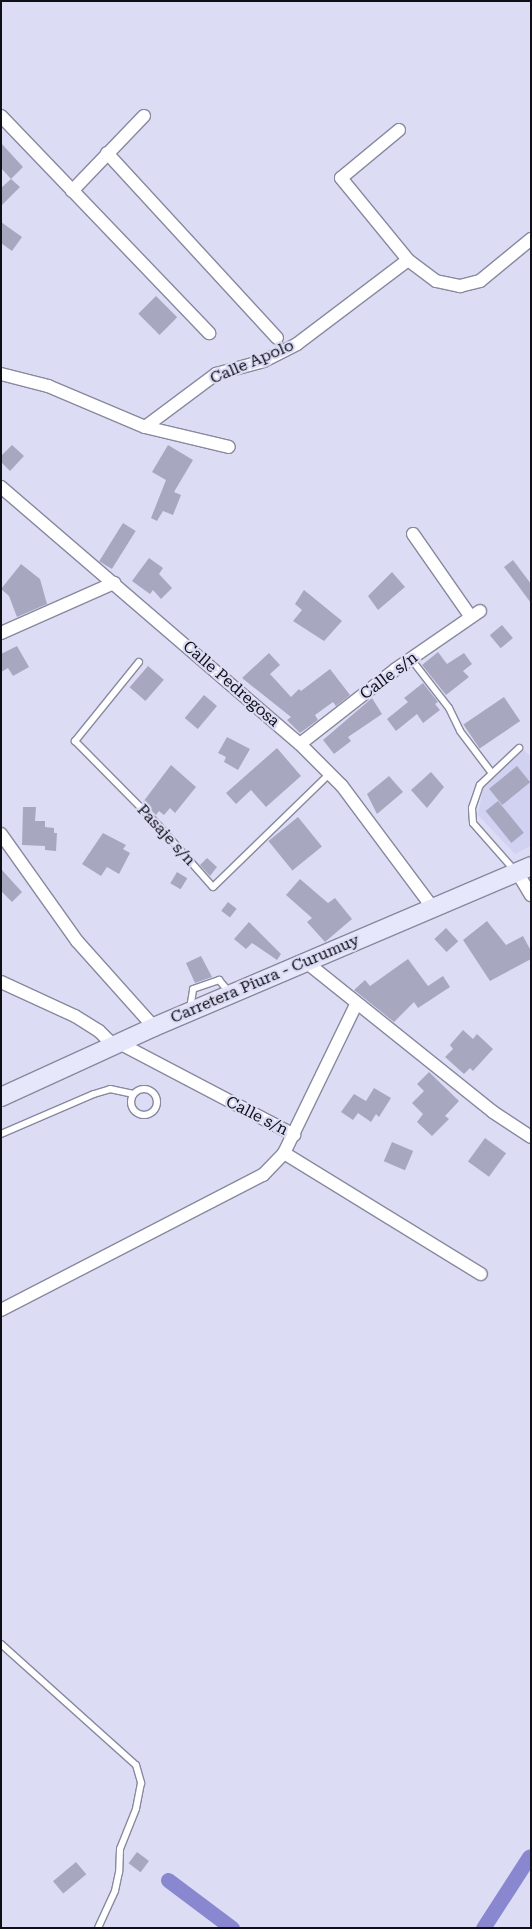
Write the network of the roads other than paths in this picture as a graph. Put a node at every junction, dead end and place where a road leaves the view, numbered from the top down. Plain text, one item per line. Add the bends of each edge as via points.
1 (1, 116) edge
2 (144, 116) dead end
3 (398, 130) dead end
4 (107, 153) junction
5 (72, 191) junction
6 (531, 239) edge
7 (408, 260) junction
8 (209, 333) dead end
9 (277, 338) dead end
10 (1, 374) edge
11 (144, 428) junction
12 (230, 447) dead end
13 (1, 487) edge
14 (413, 534) dead end
15 (114, 583) junction
16 (1, 633) edge
17 (411, 659) junction
18 (139, 662) dead end
19 (300, 744) junction
20 (518, 748) dead end
21 (491, 772) junction
22 (329, 774) junction
23 (1, 834) edge
24 (524, 869) edge
25 (531, 894) edge
26 (433, 908) junction
27 (306, 962) junction
28 (1, 982) edge
29 (356, 1004) junction
30 (154, 1027) junction
31 (116, 1044) junction
32 (133, 1094) junction
33 (1, 1096) edge
34 (1, 1134) edge
35 (294, 1135) junction
36 (531, 1137) edge
37 (284, 1154) junction
38 (481, 1274) dead end
39 (1, 1310) edge
40 (1, 1644) edge
41 (98, 1928) edge

1 - 5 street
2 - 4 street
3 - 7 street via 341,178
4 - 5 street
4 - 9 street
5 - 8 street
6 - 7 street via 480,281 460,286 436,281
7 - 11 street, Calle Apolo via 297,344 264,361 216,374
10 - 11 street via 48,386
11 - 12 street
13 - 15 street, Calle Pedregosa
14 - 17 street, Calle s/n via 476,614
15 - 16 street
15 - 19 street, Calle Pedregosa
17 - 19 street, Calle s/n
17 - 21 lane via 449,708 460,731
18 - 22 lane, Pasaje s/n via 74,742 159,826 213,887
19 - 22 street, Calle Pedregosa
20 - 21 lane
21 - 24 lane via 480,785 472,808 473,823
22 - 26 street, Calle Pedregosa
23 - 30 street via 77,941
24 - 25 street
24 - 26 main road, Carretera Piura - Curumuy
26 - 27 main road, Carretera Piura - Curumuy
27 - 29 street
27 - 30 main road, Carretera Piura - Curumuy
28 - 31 street, Calle s/n via 75,1016
29 - 35 street, Calle s/n
29 - 36 street via 434,1062 493,1112
30 - 31 main road, Carretera Piura - Curumuy
31 - 33 main road, Carretera Piura - Curumuy
31 - 35 street, Calle s/n
32 - 32 lane via 131,1107 136,1113 148,1115 156,1109 157,1100 153,1092 144,1088
32 - 34 lane via 110,1090 94,1094
35 - 37 street
37 - 38 street
37 - 39 street via 262,1175
40 - 41 lane via 136,1765 141,1783 136,1809 120,1849 115,1891

